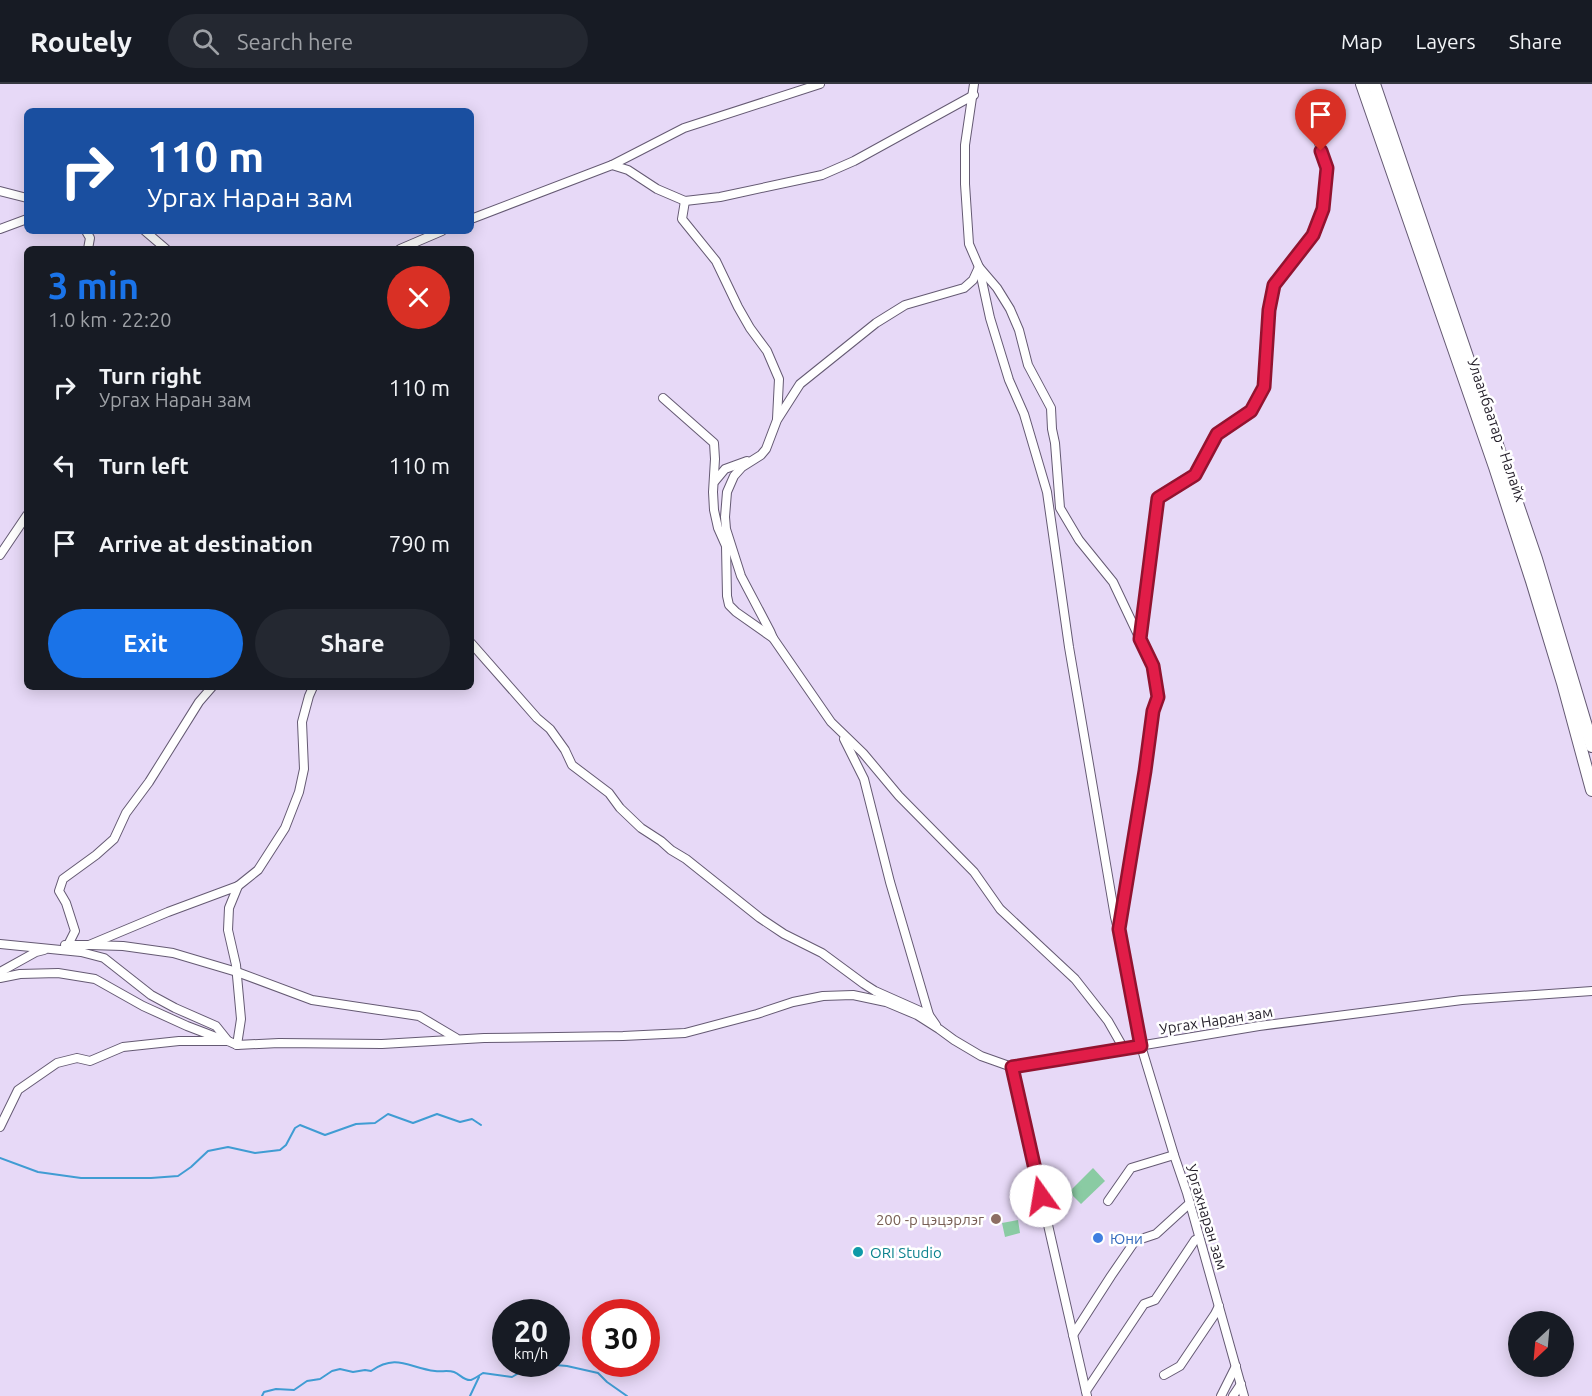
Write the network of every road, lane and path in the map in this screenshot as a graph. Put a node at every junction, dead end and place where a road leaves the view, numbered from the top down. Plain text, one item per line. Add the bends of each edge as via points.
1 (820, 84) edge
2 (974, 84) edge
3 (1362, 84) edge
4 (1374, 84) edge
5 (1318, 94) dead end
6 (974, 95) junction
7 (612, 165) junction
8 (0, 191) edge
9 (24, 197) edge
10 (685, 201) junction
11 (474, 218) edge
12 (24, 220) edge
13 (0, 229) edge
14 (149, 234) edge
15 (435, 234) edge
16 (163, 246) edge
17 (407, 246) edge
18 (979, 267) junction
19 (663, 398) dead end
20 (777, 420) junction
21 (752, 460) junction
22 (714, 483) junction
23 (24, 519) edge
24 (726, 530) junction
25 (0, 555) edge
26 (773, 638) junction
27 (1140, 639) junction
28 (474, 647) edge
29 (209, 690) edge
30 (312, 690) edge
31 (840, 733) junction
32 (1592, 746) edge
33 (1592, 790) edge
34 (238, 886) junction
35 (1119, 929) junction
36 (0, 944) edge
37 (68, 945) junction
38 (89, 945) junction
39 (47, 949) junction
40 (0, 972) edge
41 (237, 972) junction
42 (0, 978) edge
43 (1592, 991) edge
44 (929, 1016) junction
45 (939, 1029) junction
46 (457, 1039) junction
47 (228, 1041) junction
48 (237, 1045) junction
49 (1141, 1046) junction
50 (1124, 1049) junction
51 (1012, 1067) junction
52 (0, 1128) edge
53 (1174, 1155) junction
54 (1108, 1201) dead end
55 (1190, 1203) junction
56 (1199, 1238) junction
57 (1219, 1306) junction
58 (1073, 1335) junction
59 (1236, 1366) junction
60 (1164, 1375) dead end
61 (1241, 1384) junction
62 (1087, 1394) edge
63 (1221, 1396) edge
64 (1233, 1396) edge
65 (1244, 1396) edge

1 - 7 street via 684,128
2 - 6 street
3 - 33 highway, Улаанбаатар - Налайх via 1495,467 1563,683
4 - 32 highway, Улаанбаатар - Налайх via 1536,559
5 - 27 street via 1308,115 1327,168 1323,209 1313,235 1274,285 1264,387 1251,411 1217,434 1195,475 1158,498
6 - 10 street via 822,175
6 - 18 street via 965,145 965,184 969,244
7 - 10 street
7 - 11 street
8 - 9 street
10 - 20 street via 682,219 716,261 779,379
12 - 13 street
14 - 16 street
15 - 17 street
18 - 20 street via 964,288 905,305 876,322 800,384
18 - 27 street via 1010,309 1028,365 1052,408 1060,508 1079,540 1113,582
18 - 35 street, Ургахнаран зам via 993,328 1047,492 1071,659
19 - 22 street via 714,443
20 - 21 street via 766,448
21 - 22 street via 724,469
21 - 24 street via 728,486
22 - 24 street
22 - 26 street via 714,510 726,546 729,605
23 - 25 street
24 - 26 street via 741,576
26 - 31 street
27 - 35 street via 1153,666 1158,697
28 - 44 street via 550,729 572,765 609,794 640,828 784,934 822,953 875,991
29 - 37 street via 126,813 114,838 63,879 59,891 75,931
30 - 34 street via 302,722 304,769 299,792 285,828 264,861
31 - 44 street via 864,779
31 - 50 street via 974,872 1000,909 1075,979
34 - 38 street
34 - 41 street via 228,919
35 - 49 street, Ургахнаран зам
36 - 39 street
37 - 38 street
37 - 39 street
38 - 41 street via 173,953
39 - 40 street
39 - 47 street via 104,958 151,995 216,1026
41 - 46 street via 312,1000 419,1016
41 - 48 street via 241,1019
42 - 47 street via 58,973 95,979 143,1006
43 - 49 street, Ургах Наран зам via 1462,1000 1259,1026
44 - 45 street
45 - 46 street via 886,1002 853,995 793,1002 685,1033
45 - 51 street via 981,1056
46 - 48 street
47 - 48 street
47 - 52 street via 123,1047 90,1061 77,1058 57,1063 18,1090
49 - 50 street, Ургах Наран зам
49 - 53 street, Ургахнаран зам
50 - 51 street, Ургах Наран зам
51 - 58 street
53 - 54 street via 1131,1168
53 - 55 street, Ургахнаран зам
55 - 56 street, Ургахнаран зам
55 - 58 street via 1156,1234 1135,1241
56 - 57 street, Ургахнаран зам
56 - 62 street via 1155,1300 1144,1304
57 - 59 street, Ургахнаран зам
57 - 60 street via 1180,1366
58 - 62 street
59 - 61 street, Ургахнаран зам
59 - 63 street
61 - 64 street
61 - 65 street, Ургахнаран зам

